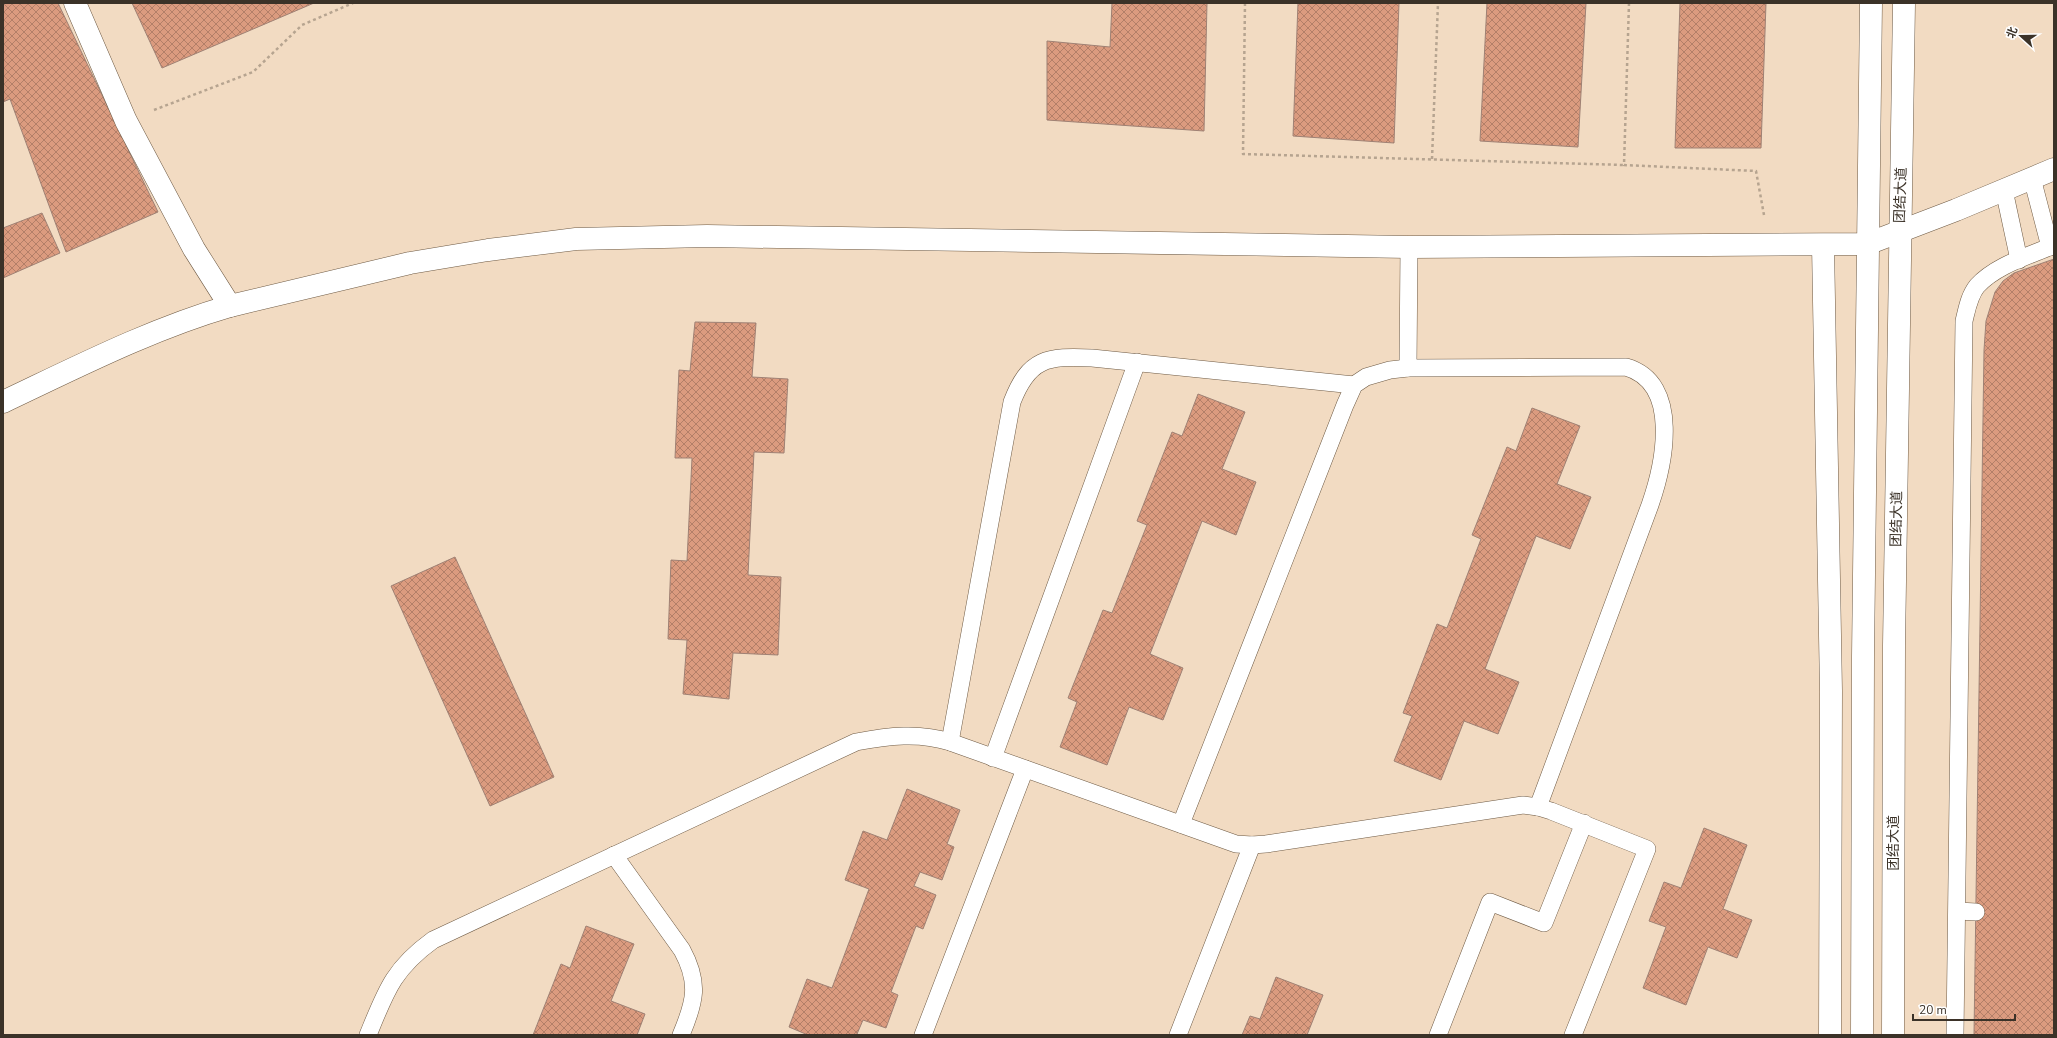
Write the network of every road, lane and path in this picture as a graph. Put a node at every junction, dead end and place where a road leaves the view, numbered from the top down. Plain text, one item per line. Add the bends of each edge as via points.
1 (75, 3) edge
2 (352, 3) edge
3 (1245, 3) edge
4 (1438, 3) edge
5 (1629, 3) edge
6 (1870, 3) edge
7 (1904, 3) edge
8 (126, 121) junction
9 (1432, 159) junction
10 (1624, 165) junction
11 (2054, 169) edge
12 (2032, 178) junction
13 (2004, 190) junction
14 (1899, 232) junction
15 (1867, 244) junction
16 (1767, 245) junction
17 (1823, 245) junction
18 (2052, 246) edge
19 (1409, 247) junction
20 (2019, 260) junction
21 (230, 306) junction
22 (1137, 362) junction
23 (1408, 368) junction
24 (1354, 385) junction
25 (3, 402) edge
26 (950, 742) junction
27 (993, 758) junction
28 (1025, 769) junction
29 (1538, 807) junction
30 (1584, 823) junction
31 (1181, 824) junction
32 (1252, 845) junction
33 (614, 855) junction
34 (1958, 911) junction
35 (1976, 912) dead end
36 (368, 1035) edge
37 (681, 1035) edge
38 (923, 1035) edge
39 (1178, 1035) edge
40 (1438, 1035) edge
41 (1573, 1035) edge
42 (1830, 1035) edge
43 (1862, 1035) edge
44 (1892, 1035) edge
45 (1955, 1035) edge

1 - 8 street
2 - 8 path via 302,25 254,72
3 - 9 path via 1243,154
4 - 9 path
5 - 10 path
6 - 15 street
7 - 14 street, 团结大道
8 - 21 street via 194,249
9 - 10 path
10 - 16 path via 1756,171
11 - 12 street
12 - 13 street
12 - 18 lane
13 - 14 street
13 - 20 lane
14 - 15 street
14 - 44 street, 团结大道
15 - 17 street
15 - 43 street
16 - 17 street
16 - 19 street
17 - 42 street via 1831,691
18 - 20 lane
19 - 21 street via 707,236 576,239 410,263
19 - 23 lane
20 - 34 lane via 1993,272 1977,286 1970,299 1964,321
21 - 25 street via 152,334
22 - 24 lane
22 - 26 lane via 1067,357 1035,365 1019,384 1012,402
22 - 27 lane
23 - 24 lane via 1377,372
23 - 29 lane via 1626,367 1638,370 1646,377 1660,403 1664,450 1658,480
24 - 31 lane
26 - 27 lane
26 - 33 lane via 912,735 856,742
27 - 28 lane
28 - 31 lane
28 - 38 lane
29 - 30 lane
29 - 32 lane via 1523,805
30 - 40 lane via 1544,923 1490,902
30 - 41 lane via 1647,849
31 - 32 lane via 1236,844
32 - 39 lane
33 - 36 lane via 432,940 413,954 398,972 386,990
33 - 37 lane via 691,966 695,984 693,1001
34 - 35 lane
34 - 45 lane

